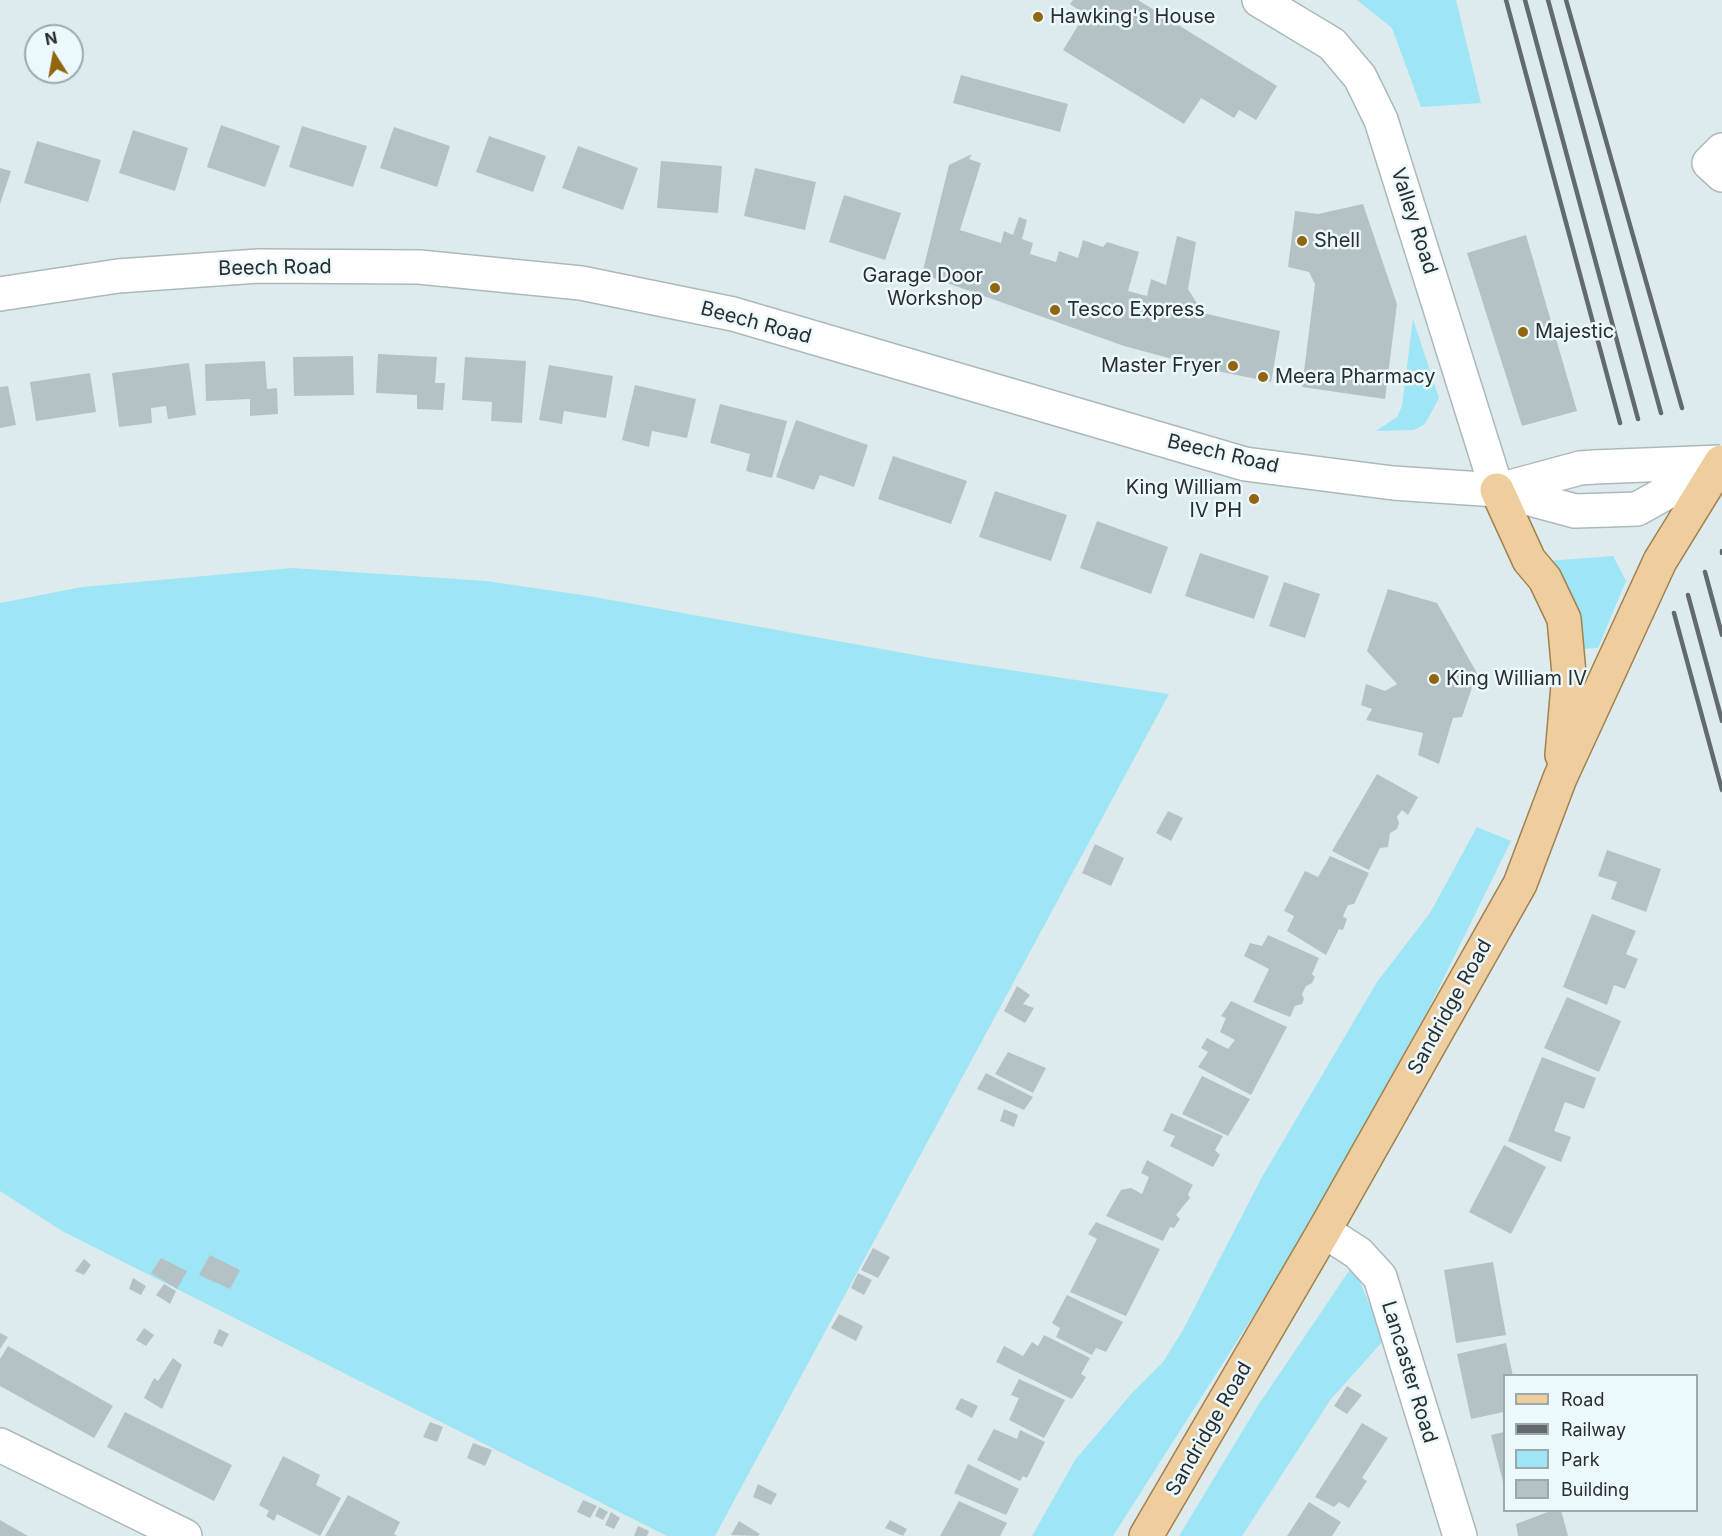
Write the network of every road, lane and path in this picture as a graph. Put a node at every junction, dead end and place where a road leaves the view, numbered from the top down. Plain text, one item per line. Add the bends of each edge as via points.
1 (1259, 0) edge
2 (1722, 150) edge
3 (1722, 175) edge
4 (0, 294) edge
5 (1722, 461) edge
6 (1497, 490) junction
7 (1560, 778) junction
8 (1324, 1231) junction
9 (0, 1445) edge
10 (185, 1536) edge
11 (1146, 1536) edge
12 (1460, 1536) edge

1 - 6 street, Valley Road via 1332,44 1360,77 1377,112
2 - 3 street via 1709,163
4 - 6 street, Beech Road via 118,276 258,266 419,267 581,283 733,314 1245,464 1393,483
5 - 6 street, Beech Road, bridge via 1580,468
5 - 6 street, Beech Road, bridge via 1637,509 1575,511
5 - 7 main road, Sandridge Road, bridge via 1660,561
6 - 7 main road via 1529,560 1545,579 1564,619 1569,674
7 - 8 main road, Sandridge Road via 1520,884
8 - 11 main road, Sandridge Road
8 - 12 street, Lancaster Road via 1358,1253 1380,1277
9 - 10 street

